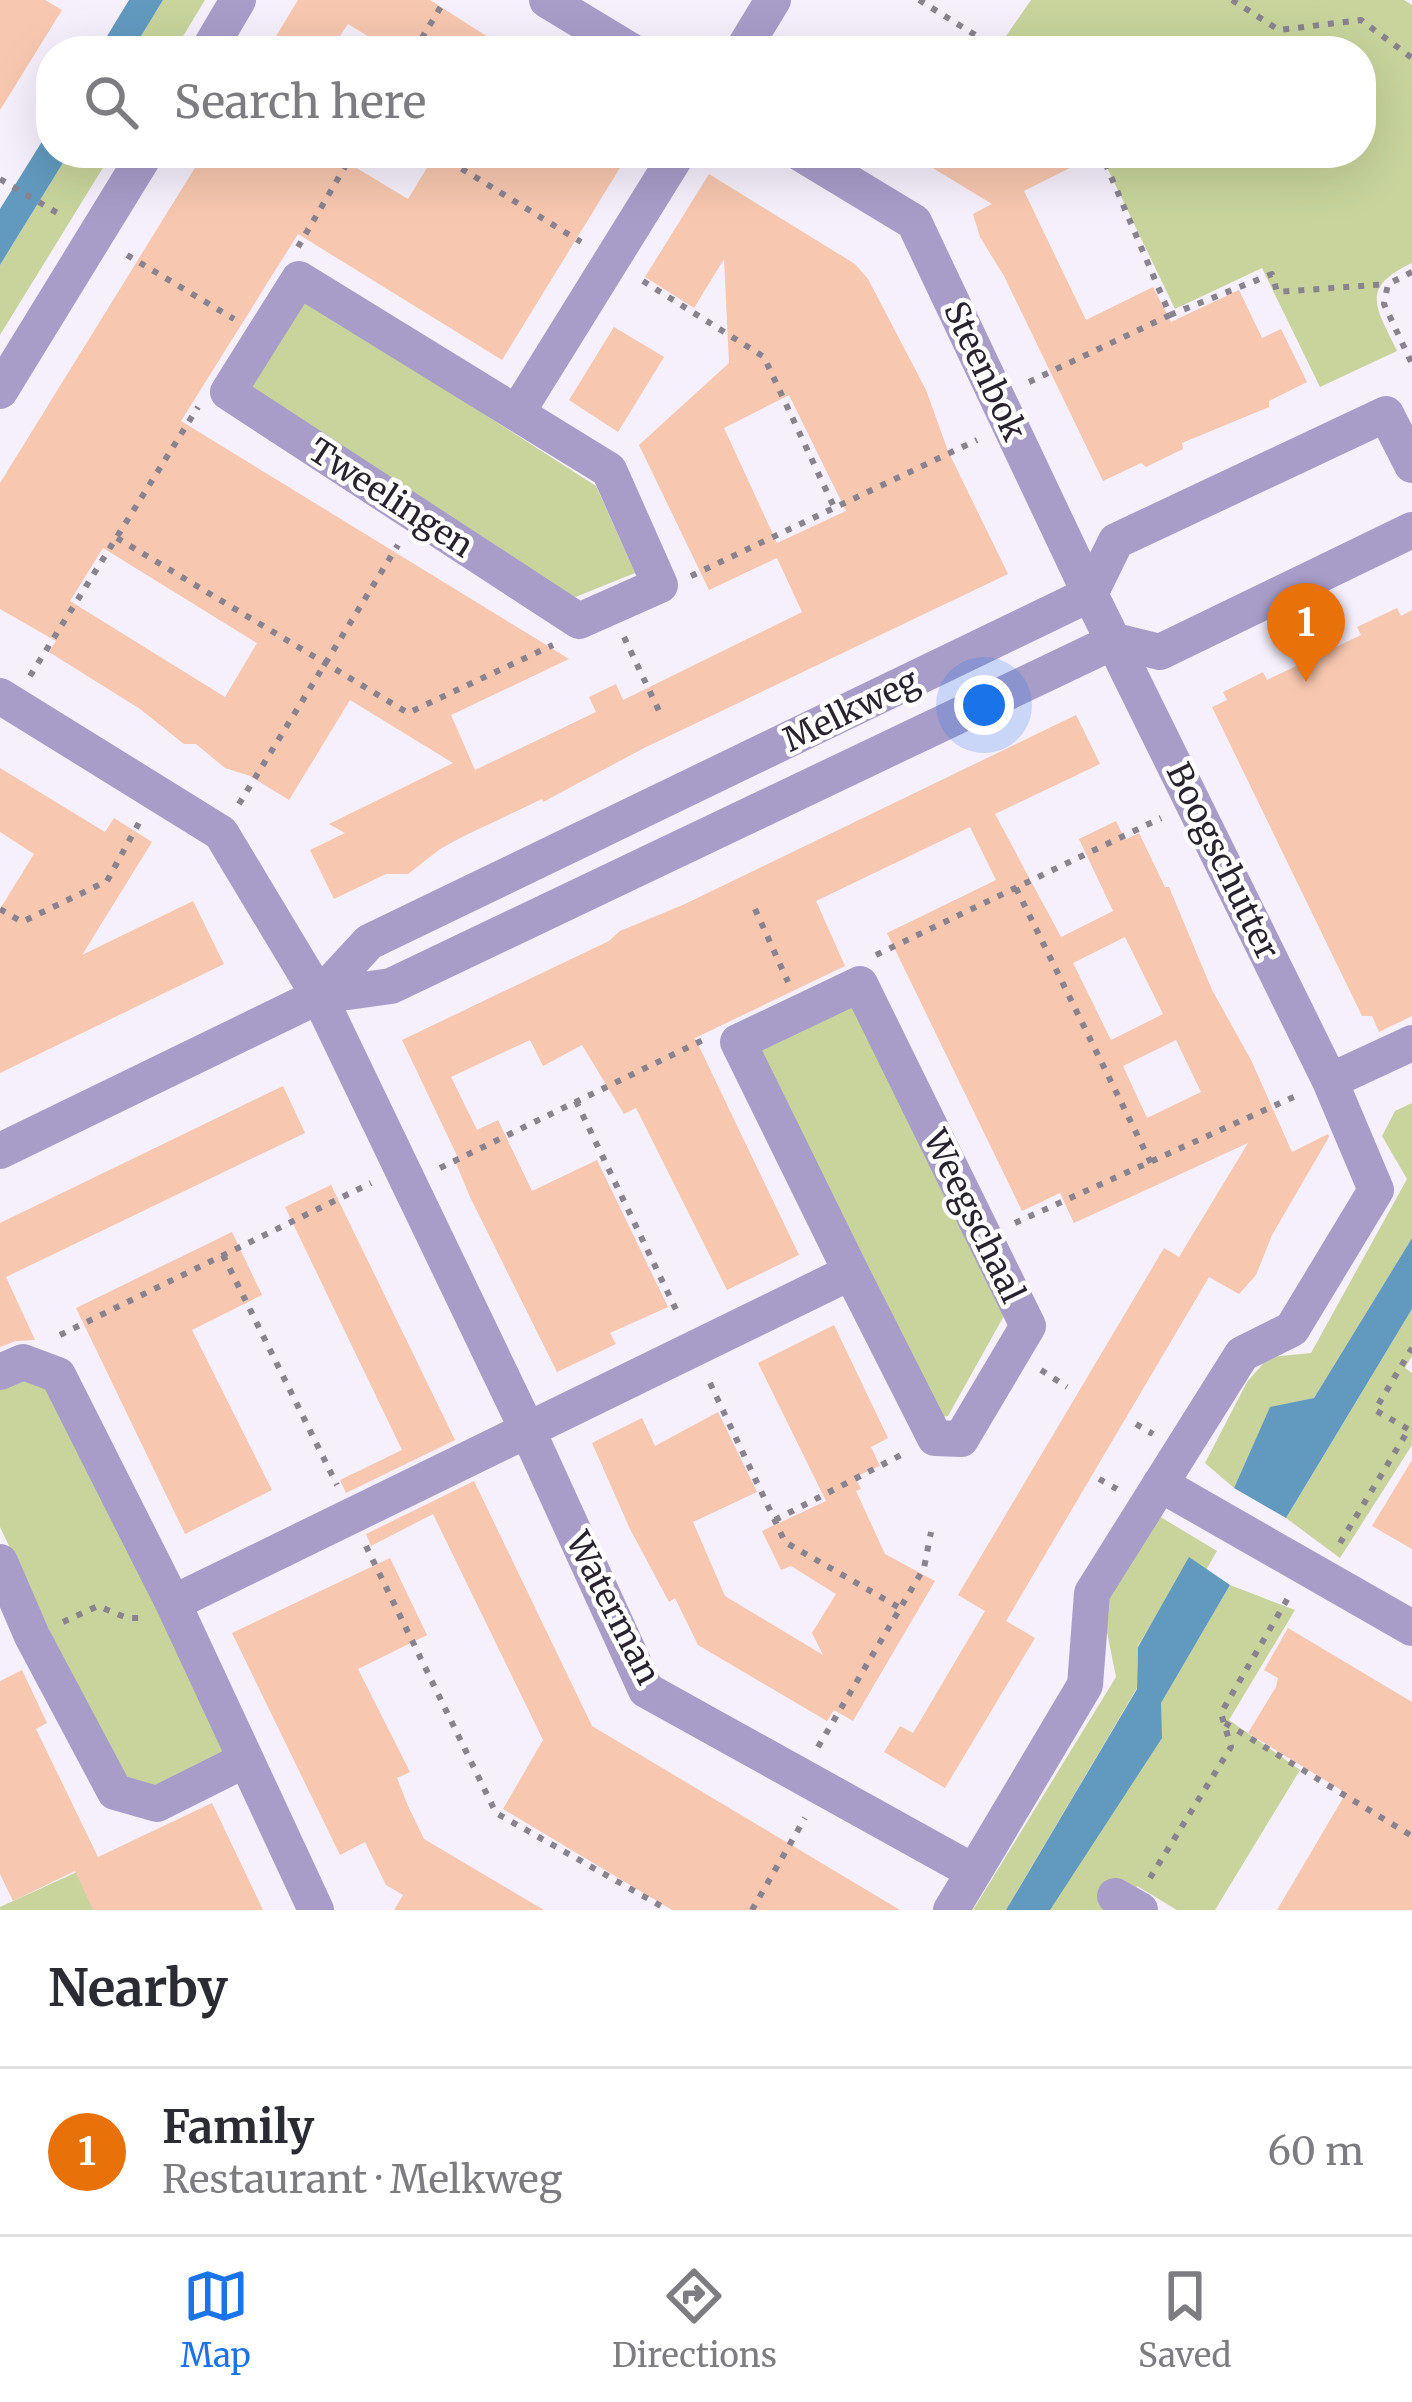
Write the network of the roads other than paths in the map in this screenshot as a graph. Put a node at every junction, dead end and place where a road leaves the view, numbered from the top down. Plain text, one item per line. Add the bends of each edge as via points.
1 (238, 0) edge
2 (547, 0) edge
3 (773, 0) edge
4 (217, 36) edge
5 (606, 36) edge
6 (751, 36) edge
7 (137, 168) edge
8 (668, 168) edge
9 (825, 168) edge
10 (0, 391) edge
11 (518, 411) junction
12 (1412, 465) edge
13 (1412, 530) edge
14 (1090, 594) junction
15 (1115, 641) junction
16 (6, 700) edge
17 (319, 996) junction
18 (1412, 1042) edge
19 (1330, 1081) junction
20 (0, 1151) edge
21 (851, 1272) junction
22 (0, 1372) edge
23 (527, 1429) junction
24 (1160, 1484) junction
25 (0, 1562) edge
26 (173, 1603) junction
27 (1412, 1628) edge
28 (245, 1760) junction
29 (974, 1872) junction
30 (316, 1910) edge
31 (951, 1910) edge

1 - 4 street
2 - 5 street
3 - 6 street
7 - 10 street
8 - 11 street
9 - 14 street, Steenbok via 914,222
11 - 11 street, Tweelingen via 299,279 228,392 417,515 594,614 661,585 609,470
12 - 14 street via 1386,414 1116,541
13 - 15 street via 1160,652
14 - 15 street, Steenbok
14 - 17 street, Melkweg via 370,942
15 - 17 street, Melkweg via 392,986
15 - 19 street, Boogschutter
16 - 17 street, Waterman via 221,833
17 - 20 street, Melkweg
17 - 23 street, Waterman
18 - 19 street
19 - 24 street, Boogschutter via 1376,1190 1292,1329 1242,1354
21 - 21 street, Weegschaal via 738,1042 860,984 1028,1326 961,1439 934,1438
21 - 23 street
22 - 26 street via 23,1362 58,1375
23 - 26 street
23 - 29 street, Waterman via 646,1690
24 - 27 street
24 - 29 street via 1092,1593 1085,1685
25 - 28 street via 115,1792 157,1804
26 - 28 street
28 - 30 street
29 - 31 street

